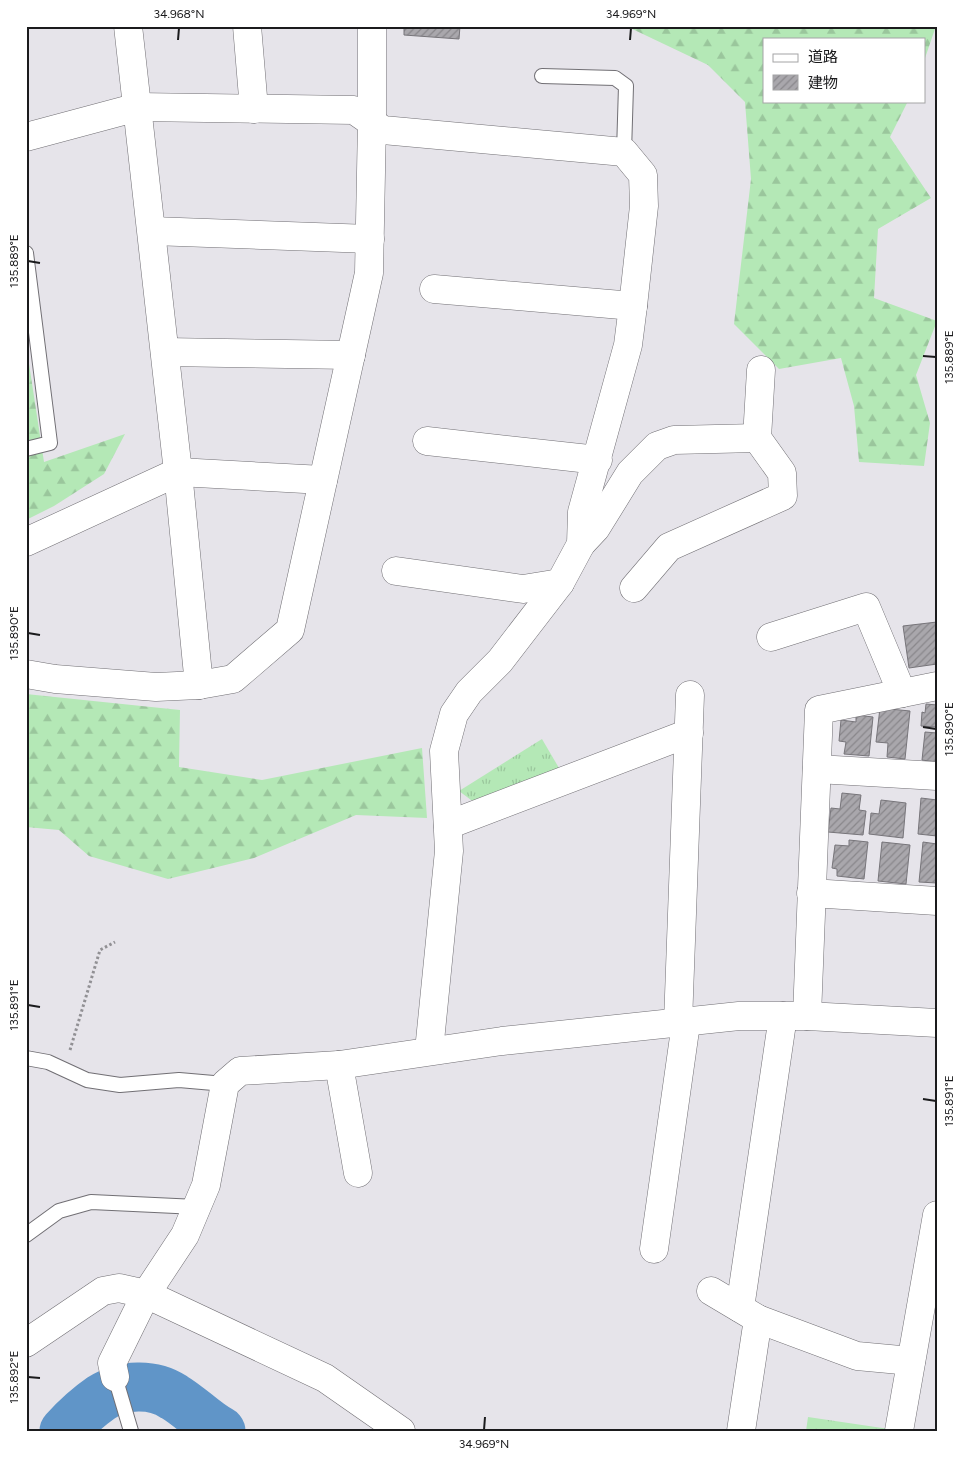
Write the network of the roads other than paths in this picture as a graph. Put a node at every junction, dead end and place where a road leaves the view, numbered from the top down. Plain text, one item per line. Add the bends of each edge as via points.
1 (128, 26) edge
2 (247, 26) edge
3 (372, 26) edge
4 (542, 76) dead end
5 (138, 107) junction
6 (254, 109) junction
7 (372, 122) junction
8 (26, 137) edge
9 (624, 152) junction
10 (152, 231) junction
11 (370, 239) junction
12 (26, 253) edge
13 (434, 289) dead end
14 (633, 306) junction
15 (165, 352) junction
16 (352, 355) junction
17 (762, 370) dead end
18 (757, 438) junction
19 (427, 441) dead end
20 (26, 449) edge
21 (598, 460) junction
22 (178, 472) junction
23 (322, 480) junction
24 (26, 542) edge
25 (580, 544) junction
26 (396, 571) dead end
27 (560, 583) junction
28 (634, 588) dead end
29 (771, 638) dead end
30 (26, 674) edge
31 (199, 685) junction
32 (937, 686) edge
33 (902, 692) junction
34 (690, 695) dead end
35 (688, 733) junction
36 (817, 769) junction
37 (937, 776) edge
38 (448, 825) junction
39 (811, 894) junction
40 (937, 901) edge
41 (795, 1016) junction
42 (682, 1023) junction
43 (937, 1023) edge
44 (429, 1052) junction
45 (26, 1058) edge
46 (339, 1066) junction
47 (225, 1084) junction
48 (358, 1173) dead end
49 (197, 1207) junction
50 (937, 1215) edge
51 (26, 1235) edge
52 (654, 1249) dead end
53 (711, 1291) dead end
54 (146, 1294) junction
55 (749, 1314) junction
56 (26, 1344) edge
57 (911, 1361) junction
58 (118, 1388) joint
59 (130, 1431) edge
60 (401, 1431) edge
61 (741, 1431) edge
62 (899, 1431) edge

1 - 5 street
2 - 6 street
3 - 7 street
4 - 9 lane via 616,78 626,86
5 - 6 street
5 - 8 street
5 - 10 street
6 - 7 street via 354,110
7 - 9 street via 383,130
7 - 11 street
9 - 14 street via 643,175 644,206
10 - 11 street
10 - 15 street
11 - 16 street via 369,273
12 - 20 lane via 50,443
13 - 14 street
14 - 21 street via 628,344
15 - 16 street
15 - 22 street
16 - 23 street
17 - 18 street
18 - 25 street via 674,440 657,446 630,473 596,528
18 - 28 street via 782,473 783,496 669,547
19 - 21 street
21 - 25 street via 582,512
22 - 23 street
22 - 24 street
22 - 31 street
23 - 31 street via 290,630 233,680
25 - 27 street
26 - 27 street via 523,589
27 - 38 street via 454,714 444,751
29 - 33 street via 866,607
30 - 31 street via 156,687
32 - 33 street
33 - 36 street via 819,710
34 - 35 street
35 - 38 street
35 - 42 street
36 - 37 street
36 - 39 street
38 - 44 street via 449,851
39 - 40 street
39 - 41 street
41 - 42 street via 739,1016
41 - 43 street
41 - 55 street
42 - 44 street via 502,1041
42 - 52 street
44 - 46 street
45 - 47 lane via 48,1062 87,1080 120,1085 179,1080
46 - 47 street via 240,1071
46 - 48 street
47 - 49 street via 206,1185
49 - 51 lane via 91,1202 60,1211
49 - 54 street via 185,1235
50 - 57 street
53 - 55 street
54 - 56 street via 119,1288 104,1291
54 - 58 street via 112,1363
54 - 60 street via 325,1378
55 - 57 street via 857,1356
55 - 61 street
57 - 62 street
58 - 59 lane

